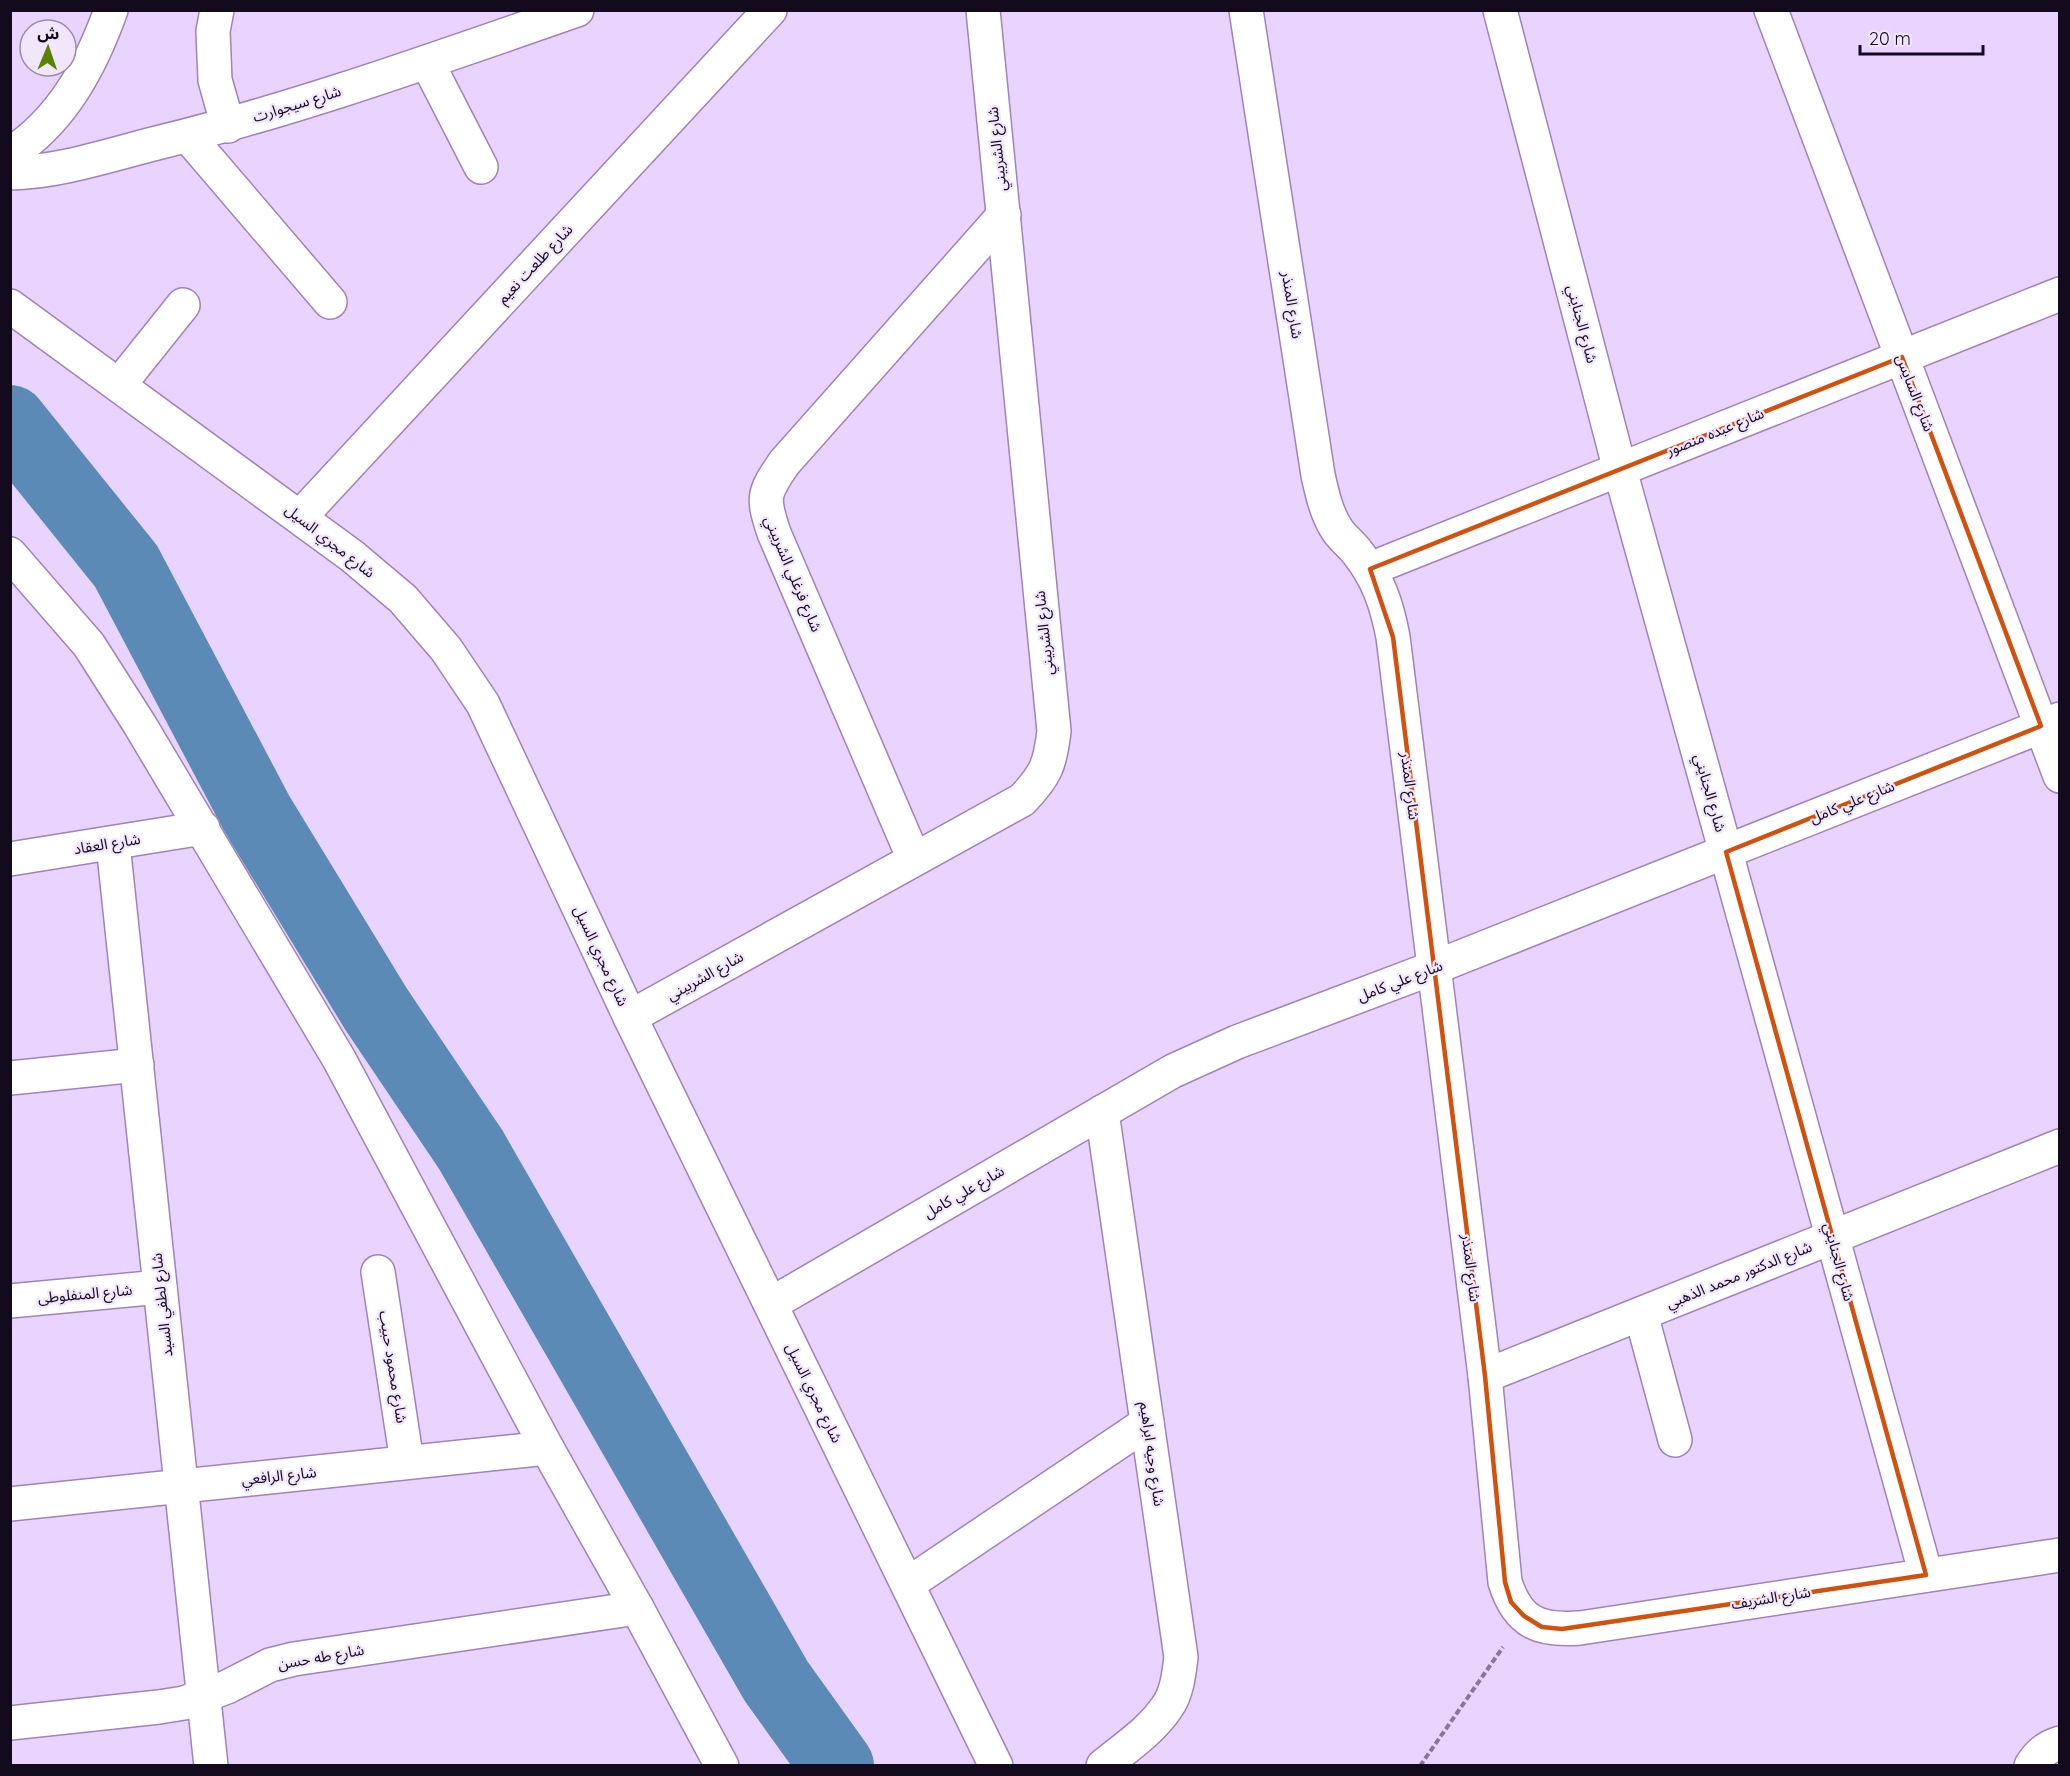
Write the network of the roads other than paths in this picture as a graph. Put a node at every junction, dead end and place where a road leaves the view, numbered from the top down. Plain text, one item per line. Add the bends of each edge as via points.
1 (111, 10) edge
2 (217, 10) edge
3 (577, 10) edge
4 (770, 10) edge
5 (983, 10) edge
6 (1246, 10) edge
7 (1500, 10) edge
8 (1771, 10) edge
9 (427, 62) junction
10 (228, 126) junction
11 (188, 136) junction
12 (10, 154) edge
13 (481, 167) dead end
14 (10, 173) edge
15 (1004, 215) junction
16 (2060, 294) edge
17 (330, 302) dead end
18 (183, 305) dead end
19 (10, 306) edge
20 (1902, 357) junction
21 (119, 385) junction
22 (1620, 470) junction
23 (300, 517) junction
24 (10, 554) edge
25 (1370, 569) junction
26 (2050, 723) edge
27 (2060, 776) edge
28 (202, 828) junction
29 (114, 844) junction
30 (1726, 852) junction
31 (10, 859) edge
32 (914, 859) junction
33 (1433, 968) junction
34 (630, 1017) junction
35 (137, 1065) junction
36 (10, 1078) edge
37 (1102, 1112) junction
38 (2060, 1146) edge
39 (1833, 1237) junction
40 (378, 1272) dead end
41 (160, 1287) junction
42 (10, 1301) edge
43 (771, 1304) junction
44 (1641, 1314) junction
45 (1485, 1376) junction
46 (1147, 1423) junction
47 (1675, 1440) dead end
48 (547, 1448) junction
49 (407, 1462) junction
50 (181, 1486) junction
51 (10, 1504) edge
52 (2060, 1555) edge
53 (1926, 1575) junction
54 (908, 1584) junction
55 (637, 1608) junction
56 (1524, 1616) joint
57 (204, 1696) junction
58 (10, 1723) edge
59 (2060, 1743) edge
60 (211, 1766) edge
61 (722, 1766) edge
62 (996, 1766) edge
63 (1104, 1766) edge
64 (2031, 1766) edge

1 - 12 street via 79,83 51,119
2 - 10 street via 213,31 215,80
3 - 9 street, شارع سيجوارت
4 - 23 street, شارع طلعت نعيم
5 - 15 street, شارع الشربيني
6 - 25 street, شارع المنذر via 1318,475 1336,529
7 - 22 street, شارع الجنايني
8 - 20 street, شارع السايس
9 - 10 street, شارع سيجوارت
9 - 13 street
10 - 11 street, شارع سيجوارت
11 - 14 street, شارع سيجوارت via 72,165
11 - 17 street
15 - 32 street, شارع الشربيني via 1054,731 1051,757 1040,781 1022,800
15 - 32 street, شارع فرغلي الشربيني via 784,463 766,495 774,533
16 - 20 street, شارع عبده منصور
18 - 21 street
19 - 21 street, شارع مجري السيل
20 - 22 street, شارع عبده منصور
20 - 26 street, شارع السايس
21 - 23 street, شارع مجري السيل
22 - 25 street, شارع عبده منصور
22 - 30 street, شارع الجنايني
23 - 34 street, شارع مجري السيل via 403,599 453,658 483,704
24 - 28 street via 89,645
25 - 33 street, شارع المنذر via 1389,614 1393,637
26 - 27 street, شارع السايس
26 - 30 street, شارع علي كامل
28 - 29 street, شارع العقاد
28 - 48 street via 339,1059
29 - 31 street, شارع العقاد
29 - 35 street, شارع لطفي السيد
30 - 33 street, شارع علي كامل
30 - 39 street, شارع الجنايني
32 - 34 street, شارع الشربيني
33 - 37 street, شارع علي كامل via 1237,1042 1173,1071
33 - 45 street, شارع المنذر
34 - 43 street, شارع مجري السيل
35 - 36 street
35 - 41 street, شارع لطفي السيد
37 - 43 street, شارع علي كامل
37 - 46 street, شارع وجيه ابراهيم
38 - 39 street, شارع الدكتور محمد الذهبي
39 - 44 street, شارع الدكتور محمد الذهبي
39 - 53 street, شارع الجنايني
40 - 49 street, شارع محمود حبيب
41 - 42 street, شارع المنفلوطى
41 - 50 street, شارع لطفي السيد
43 - 54 street, شارع مجري السيل
44 - 45 street, شارع الدكتور محمد الذهبي
44 - 47 street
45 - 56 street, شارع المنذر via 1505,1582 1511,1602
46 - 54 street
46 - 63 street, شارع وجيه ابراهيم via 1181,1657 1178,1683 1168,1707 1140,1737
48 - 49 street, شارع الرافعي
48 - 55 street
49 - 50 street, شارع الرافعي
50 - 51 street, شارع الرافعي
50 - 57 street, شارع لطفي السيد
52 - 53 street, شارع الشريف
53 - 56 street, شارع الشريف via 1580,1628 1542,1627
54 - 62 street, شارع مجري السيل
55 - 57 street, شارع طه حسن via 294,1659 270,1665
55 - 61 street
57 - 58 street, شارع طه حسن via 159,1707
57 - 60 street, شارع لطفي السيد
59 - 64 street via 2037,1755

